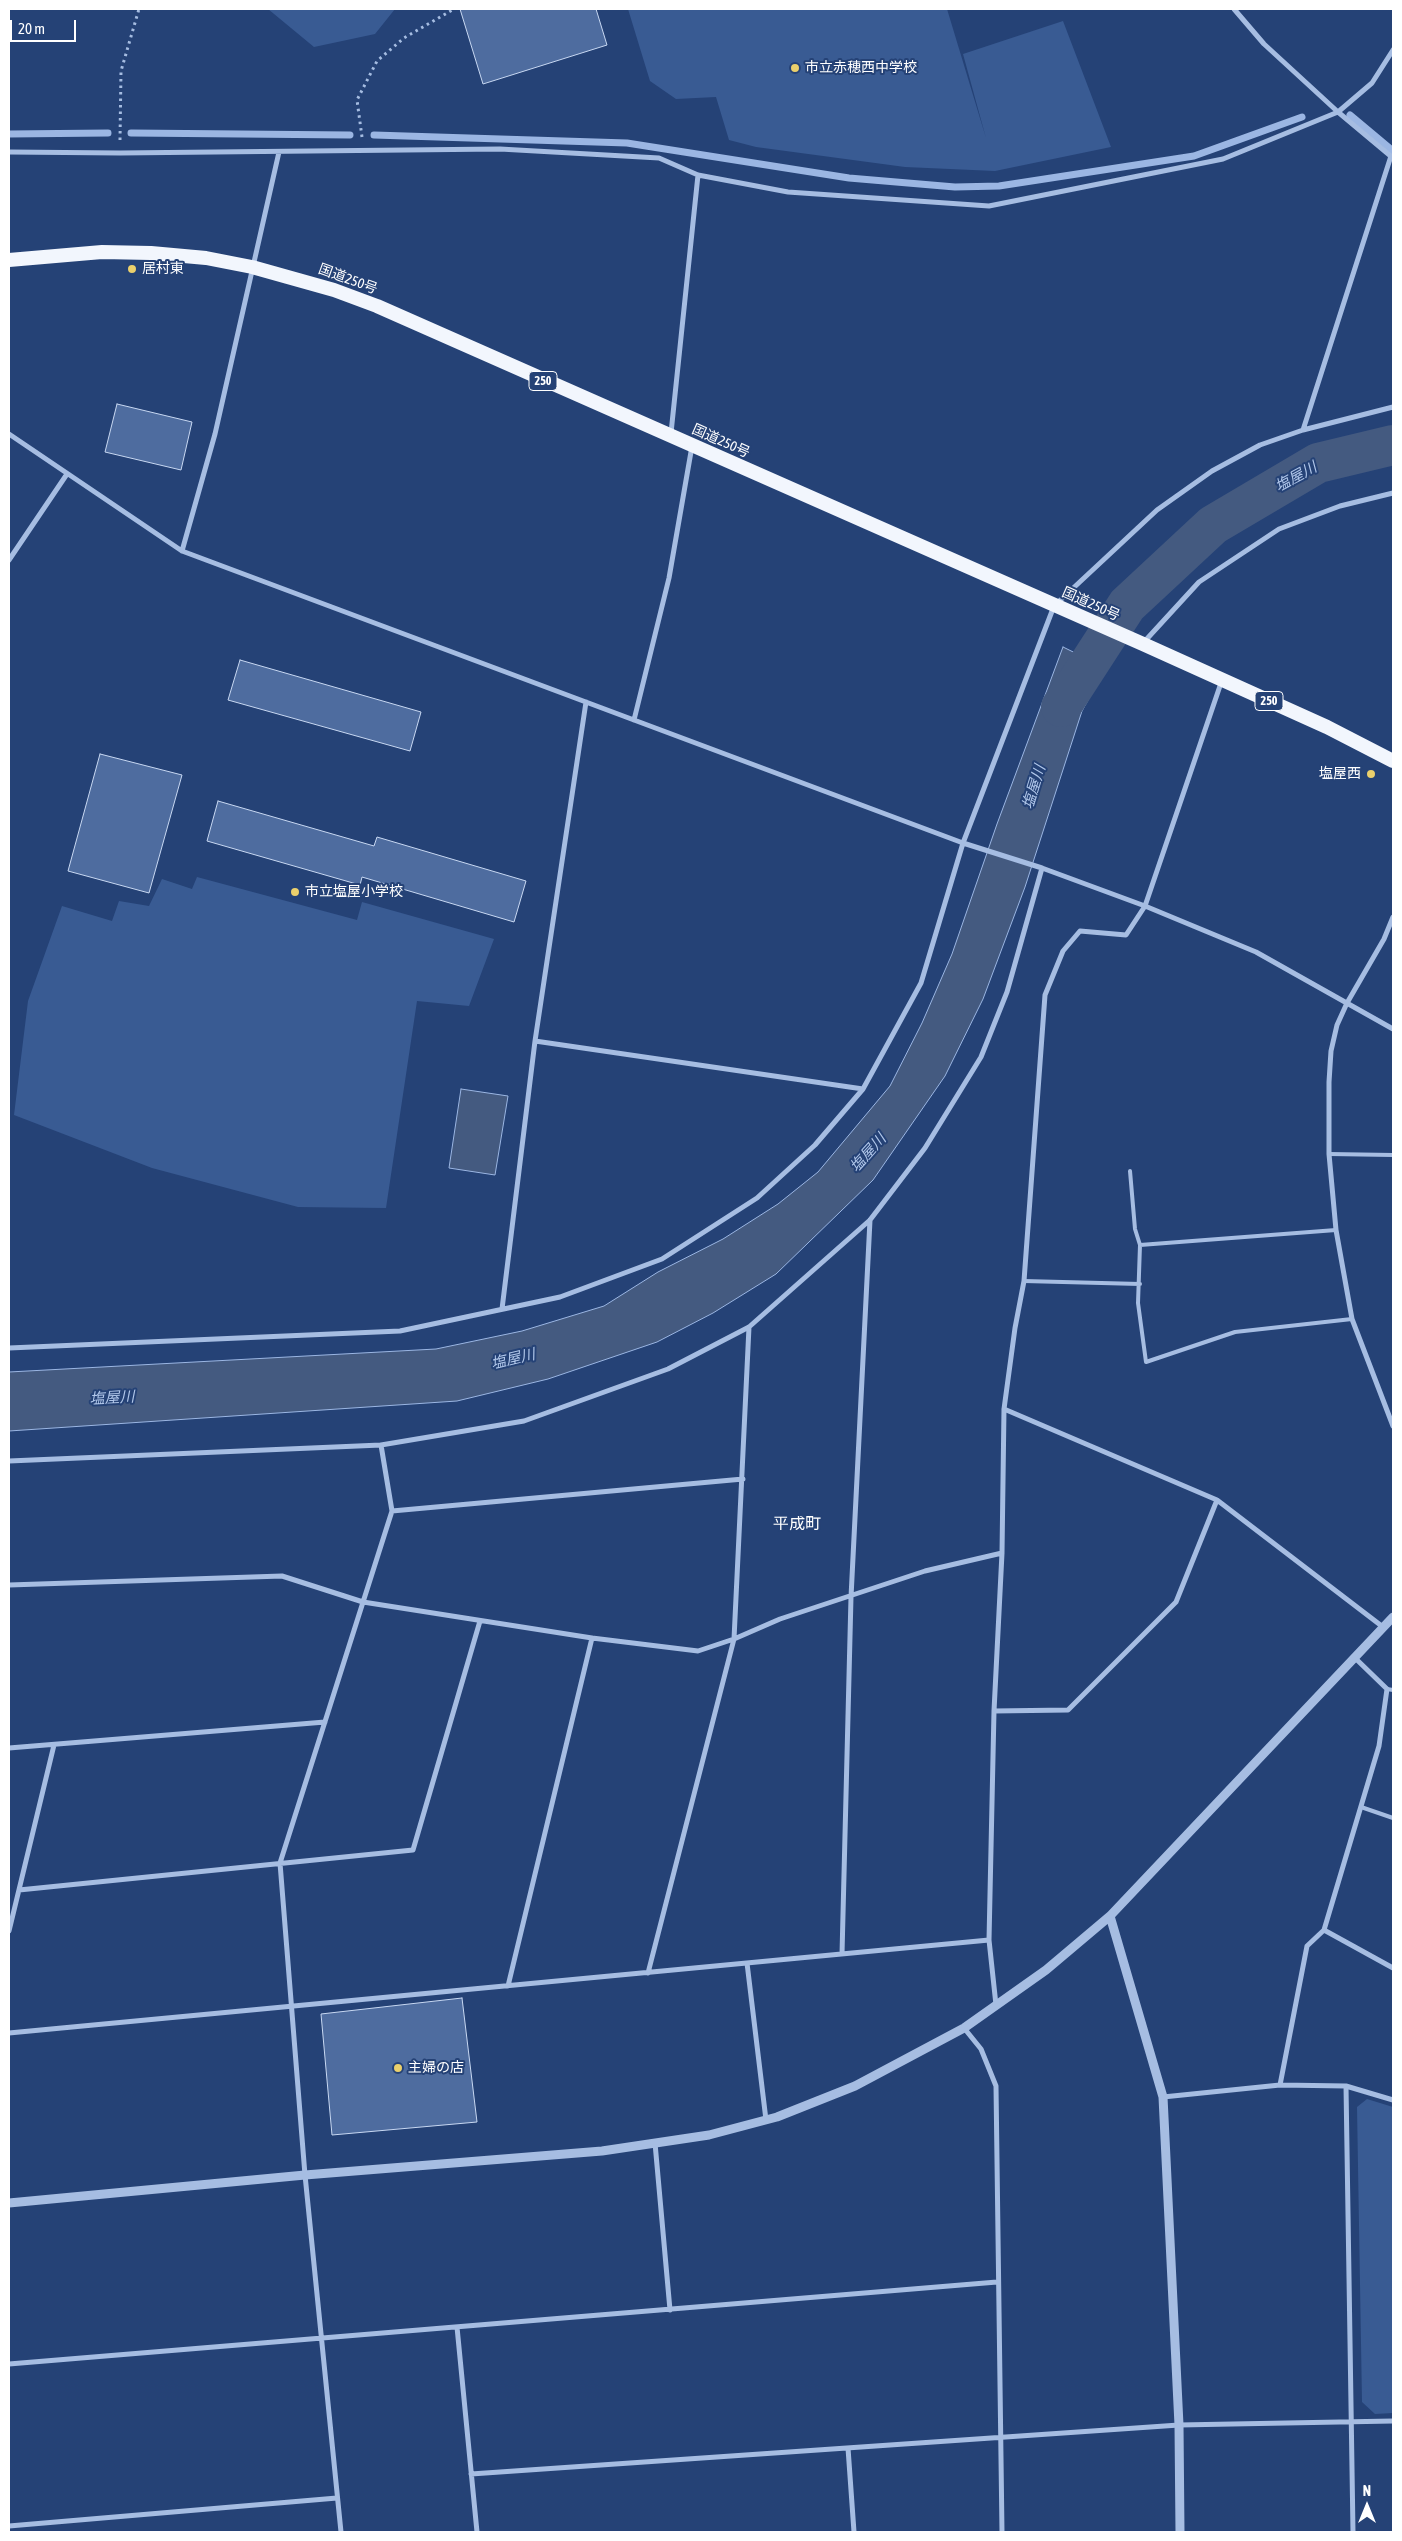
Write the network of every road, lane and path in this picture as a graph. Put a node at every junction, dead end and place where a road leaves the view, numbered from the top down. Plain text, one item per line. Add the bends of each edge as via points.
1 (139, 9) edge
2 (454, 9) edge
3 (1234, 9) edge
4 (1393, 50) edge
5 (1338, 112) junction
6 (9, 152) edge
7 (279, 152) junction
8 (364, 152) junction
9 (120, 154) junction
10 (1392, 157) edge
11 (698, 175) junction
12 (9, 260) edge
13 (252, 267) junction
14 (1393, 407) edge
15 (1303, 430) junction
16 (9, 434) edge
17 (671, 436) junction
18 (692, 445) junction
19 (67, 474) junction
20 (1393, 493) edge
21 (182, 550) junction
22 (9, 560) edge
23 (1054, 606) junction
24 (1142, 644) junction
25 (1222, 680) junction
26 (586, 702) junction
27 (634, 720) junction
28 (1393, 761) edge
29 (963, 843) junction
30 (1042, 868) junction
31 (1145, 906) junction
32 (1393, 917) edge
33 (1347, 1003) junction
34 (1393, 1029) edge
35 (534, 1041) junction
36 (863, 1088) junction
37 (1329, 1154) junction
38 (1393, 1155) edge
39 (1130, 1171) dead end
40 (870, 1220) junction
41 (1336, 1230) junction
42 (1140, 1245) junction
43 (1024, 1281) junction
44 (1140, 1284) junction
45 (502, 1309) junction
46 (1352, 1319) junction
47 (749, 1327) junction
48 (9, 1348) edge
49 (1004, 1409) junction
50 (1393, 1426) edge
51 (381, 1445) junction
52 (9, 1461) edge
53 (743, 1479) junction
54 (1217, 1500) junction
55 (392, 1511) junction
56 (1002, 1553) junction
57 (9, 1586) edge
58 (851, 1597) junction
59 (363, 1602) junction
60 (1393, 1617) edge
61 (480, 1621) junction
62 (1383, 1627) junction
63 (592, 1638) junction
64 (734, 1640) junction
65 (1353, 1656) junction
66 (1390, 1689) edge
67 (994, 1711) junction
68 (325, 1722) junction
69 (54, 1745) junction
70 (9, 1748) edge
71 (1361, 1808) junction
72 (1393, 1818) edge
73 (280, 1863) junction
74 (19, 1890) junction
75 (1110, 1916) junction
76 (1324, 1930) junction
77 (9, 1931) edge
78 (989, 1940) junction
79 (842, 1954) junction
80 (747, 1963) junction
81 (1393, 1968) edge
82 (648, 1972) junction
83 (508, 1986) junction
84 (292, 2006) junction
85 (996, 2006) junction
86 (964, 2028) junction
87 (9, 2033) edge
88 (1280, 2085) junction
89 (1346, 2086) junction
90 (1163, 2097) junction
91 (1393, 2100) edge
92 (766, 2120) junction
93 (656, 2143) junction
94 (305, 2174) junction
95 (9, 2203) edge
96 (998, 2282) junction
97 (670, 2310) junction
98 (457, 2327) junction
99 (321, 2338) junction
100 (9, 2364) edge
101 (1393, 2421) edge
102 (1352, 2422) junction
103 (1179, 2425) junction
104 (1000, 2438) junction
105 (848, 2448) junction
106 (471, 2474) junction
107 (337, 2498) junction
108 (9, 2526) edge
109 (341, 2532) edge
110 (476, 2532) edge
111 (854, 2532) edge
112 (1002, 2532) edge
113 (1180, 2532) edge
114 (1354, 2532) edge

1 - 9 path via 121,71
2 - 8 path via 404,38 377,61 357,100
3 - 5 street via 1264,44
4 - 5 street via 1372,83
5 - 10 street
5 - 11 street via 1223,159 989,206 788,192
6 - 9 street
7 - 8 street
7 - 9 street
7 - 13 street
8 - 11 street via 500,149 660,158
10 - 15 street
11 - 17 street
12 - 13 highway, 国道250号 / 250 via 102,252 151,253 206,258
13 - 17 highway, 国道250号 / 250 via 300,279 377,306
13 - 21 street via 215,434
14 - 15 street
15 - 23 street via 1260,445 1212,471 1157,510
16 - 19 street
17 - 18 highway, 国道250号 / 250
18 - 23 highway, 国道250号 / 250
18 - 27 street via 669,578
19 - 21 street
19 - 22 street
20 - 24 street via 1340,506 1279,529 1199,582
21 - 26 street
23 - 24 highway, 国道250号 / 250
23 - 29 street
24 - 25 highway, 国道250号 / 250
25 - 28 highway, 国道250号 / 250
25 - 31 street
26 - 27 street
26 - 35 street
27 - 29 street
29 - 30 street
29 - 36 street via 921,983
30 - 31 street
30 - 40 street via 1007,992 981,1057 924,1148
31 - 33 street via 1256,952
31 - 43 street via 1126,935 1080,931 1062,950 1045,994
32 - 33 street
33 - 34 street
33 - 37 street via 1337,1025 1331,1051
35 - 36 street
35 - 45 street
36 - 45 street via 815,1145 757,1198 662,1259 560,1297
37 - 38 lane
37 - 41 street
39 - 42 lane via 1135,1229
40 - 47 street
40 - 58 street
41 - 42 lane
41 - 46 street
42 - 44 lane
43 - 44 lane
43 - 49 street
44 - 46 lane via 1138,1303 1146,1362 1235,1332
45 - 48 street via 400,1331
46 - 50 street
47 - 51 street via 668,1369 524,1421
47 - 53 street
49 - 54 street
49 - 56 street
51 - 52 street
51 - 55 street
53 - 55 street
53 - 64 street
54 - 62 street
54 - 67 street via 1176,1602 1068,1710
55 - 59 street
56 - 58 street via 925,1571
56 - 67 street
57 - 59 street via 282,1576
58 - 64 street via 780,1619
58 - 79 street
59 - 61 street
59 - 68 street
60 - 62 street
61 - 63 street
61 - 73 street via 413,1850
62 - 65 street
63 - 64 street via 698,1651
63 - 83 street
64 - 82 street
65 - 66 street
65 - 75 street
66 - 71 street via 1379,1746
67 - 78 street
68 - 69 street
68 - 73 street
69 - 70 street
69 - 74 street
71 - 72 lane
71 - 76 street
73 - 74 street
73 - 84 street
74 - 77 street
75 - 85 street via 1046,1970
75 - 90 street
76 - 81 street
76 - 88 street via 1308,1946
78 - 79 street
78 - 85 street
79 - 80 street
80 - 82 street
80 - 92 street
82 - 83 street
83 - 84 street
84 - 87 street
84 - 94 street
85 - 86 street
86 - 92 street via 855,2086
86 - 96 street via 981,2050 996,2086
88 - 89 street
88 - 90 street
89 - 91 street
89 - 102 street
90 - 103 street
92 - 93 street via 709,2135
93 - 94 street
93 - 97 street
94 - 95 street
94 - 99 street
96 - 97 street
96 - 104 street
97 - 98 street
98 - 99 street
98 - 106 street
99 - 100 street
99 - 107 street
101 - 102 street
102 - 103 street
102 - 114 street
103 - 104 street
103 - 113 street
104 - 105 street
104 - 112 street
105 - 106 street
105 - 111 street
106 - 110 street
107 - 108 street
107 - 109 street

